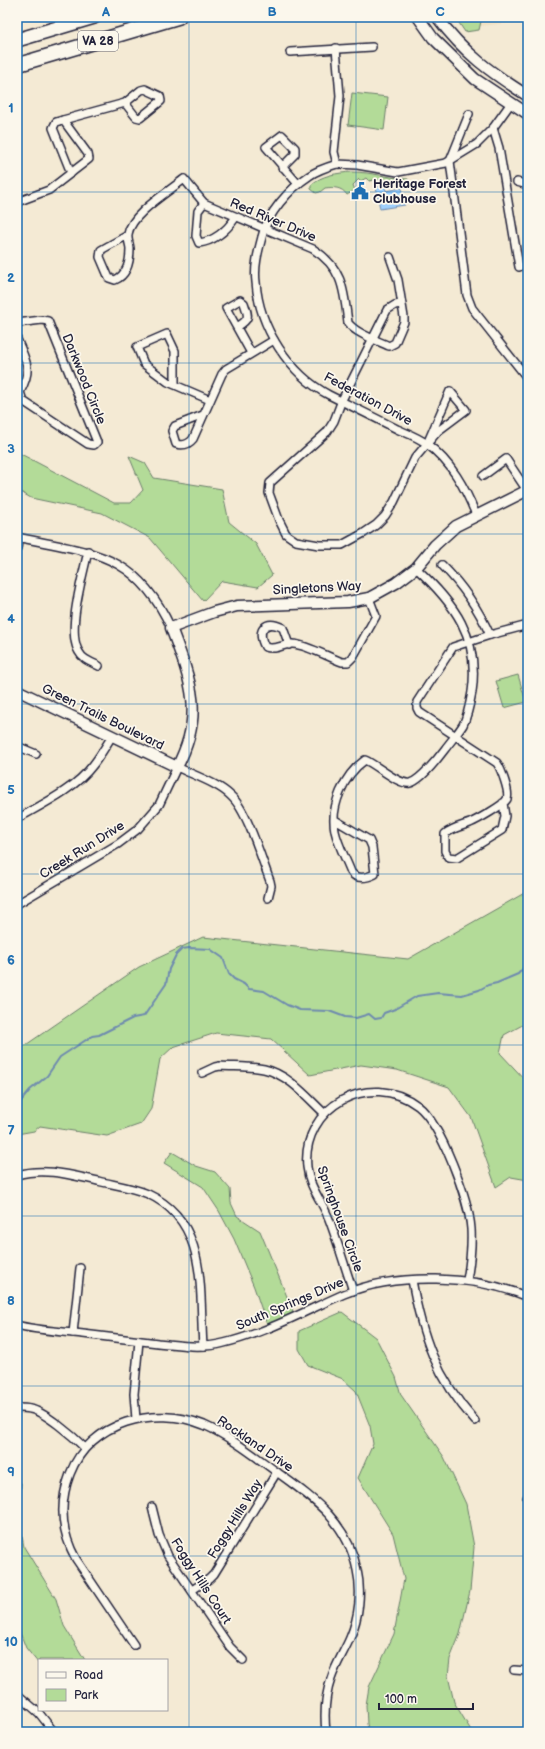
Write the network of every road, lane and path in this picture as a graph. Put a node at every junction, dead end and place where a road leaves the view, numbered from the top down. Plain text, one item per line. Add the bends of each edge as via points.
1 (94, 17) edge
2 (179, 17) edge
3 (418, 17) edge
4 (437, 17) edge
5 (17, 40) edge
6 (372, 47) dead end
7 (336, 48) junction
8 (290, 52) dead end
9 (17, 65) edge
10 (528, 96) edge
11 (125, 103) junction
12 (510, 103) junction
13 (469, 114) dead end
14 (528, 114) edge
15 (63, 120) junction
16 (493, 128) junction
17 (450, 161) junction
18 (337, 164) junction
19 (282, 167) dead end
20 (71, 173) junction
21 (517, 182) dead end
22 (298, 184) junction
23 (528, 185) edge
24 (17, 202) edge
25 (204, 203) junction
26 (236, 218) junction
27 (264, 229) junction
28 (128, 235) junction
29 (390, 257) dead end
30 (519, 268) dead end
31 (402, 304) junction
32 (17, 323) edge
33 (237, 327) dead end
34 (17, 339) edge
35 (372, 339) junction
36 (274, 340) junction
37 (252, 353) junction
38 (528, 379) edge
39 (175, 386) junction
40 (210, 400) junction
41 (342, 400) junction
42 (203, 415) junction
43 (427, 444) junction
44 (483, 476) dead end
45 (528, 491) edge
46 (476, 514) junction
47 (18, 537) edge
48 (17, 548) edge
49 (88, 551) junction
50 (442, 565) dead end
51 (416, 568) junction
52 (369, 598) junction
53 (528, 625) edge
54 (171, 628) junction
55 (490, 635) junction
56 (470, 642) junction
57 (289, 645) dead end
58 (99, 666) dead end
59 (17, 690) edge
60 (456, 735) junction
61 (112, 736) junction
62 (17, 746) edge
63 (36, 754) dead end
64 (177, 767) junction
65 (503, 803) junction
66 (17, 819) edge
67 (335, 820) junction
68 (268, 898) dead end
69 (17, 904) edge
70 (202, 1074) dead end
71 (324, 1113) junction
72 (17, 1175) edge
73 (80, 1268) dead end
74 (412, 1280) junction
75 (467, 1280) junction
76 (353, 1291) junction
77 (528, 1296) edge
78 (17, 1325) edge
79 (73, 1333) junction
80 (138, 1341) junction
81 (203, 1346) junction
82 (17, 1408) edge
83 (136, 1419) junction
84 (475, 1421) dead end
85 (84, 1448) junction
86 (277, 1472) junction
87 (152, 1507) dead end
88 (192, 1590) junction
89 (134, 1645) dead end
90 (243, 1660) dead end
91 (514, 1670) dead end
92 (528, 1671) edge
93 (17, 1694) edge
94 (54, 1732) edge
95 (326, 1732) edge

1 - 5 highway, VA 28
2 - 9 highway, VA 28
3 - 12 street via 464,69
4 - 10 street via 488,71
6 - 7 street
7 - 8 street
7 - 18 street via 340,96 334,152
11 - 11 street via 145,89 160,96 161,101 140,118 136,117
11 - 15 street
12 - 14 street
12 - 16 street
13 - 17 street
15 - 20 street via 56,122 53,128
15 - 20 street via 88,154 89,160
16 - 17 street via 477,144
16 - 30 street via 499,148
17 - 18 street via 398,172
17 - 38 street via 467,295 479,317
18 - 22 street, Federation Drive via 309,175
19 - 22 street
20 - 24 street via 49,190
21 - 23 street
22 - 27 street, Federation Drive via 283,200
25 - 26 street, Red River Drive
25 - 26 street via 198,212 198,243 206,242 224,232
25 - 28 street, Red River Drive via 184,179 135,219
26 - 27 street, Red River Drive
27 - 35 street, Red River Drive via 320,254 339,276 344,288 348,323
27 - 36 street, Federation Drive via 256,262 256,282 261,311
28 - 28 street, Red River Drive via 101,250 100,257 109,278 115,280 125,273 130,249
29 - 31 street, Red River Drive via 398,280
31 - 35 street via 387,310
31 - 35 street, Red River Drive via 404,322 395,343 389,346
32 - 34 street, Darkwood Circle via 48,321 97,442 94,445 88,444 23,401 20,392 28,373 28,366
33 - 37 street
35 - 41 street
36 - 37 street
36 - 41 street, Federation Drive via 301,374 328,394
37 - 40 street via 226,369
39 - 39 street via 144,364 137,347 167,334 175,352
39 - 40 street
40 - 42 street
41 - 43 street, Federation Drive
41 - 43 street via 327,432 270,483 268,493 279,520 286,534 296,541 342,545 376,525 391,509 410,465
42 - 42 street via 175,426 172,431 176,444 190,443
43 - 43 street via 447,423 466,410 450,391
43 - 46 street, Federation Drive via 454,471 465,488
44 - 45 street via 506,459
45 - 46 street, Singletons Way
46 - 51 street, Singletons Way via 446,534
47 - 48 street
47 - 49 street
49 - 54 street via 116,562 139,580 158,602
49 - 58 street via 74,635 80,654
50 - 55 street via 476,606
51 - 52 street, Singletons Way
51 - 56 street via 437,587 455,610
52 - 54 street, Singletons Way via 348,602 237,606
52 - 57 street via 376,616 348,662 302,646
53 - 55 street
54 - 64 street via 190,681 193,703 190,736 186,751
55 - 56 street
56 - 60 street via 473,688 464,723
56 - 60 street via 450,650 417,702 419,712
59 - 61 street, Green Trails Boulevard
60 - 65 street via 497,763 507,794
60 - 67 street via 438,758 410,783 401,782 365,760 351,775 338,796
61 - 64 street, Green Trails Boulevard
61 - 66 street via 93,766 80,779
62 - 63 street
64 - 68 street via 223,790 237,803 270,881
64 - 69 street, Creek Run Drive via 159,804 138,829 118,844
65 - 65 street via 505,816 502,830 457,858 448,857 444,834 472,822
67 - 67 street via 335,831 353,876 357,878 375,874 369,840
70 - 71 street via 220,1066 270,1071 288,1080
71 - 75 street, Springhouse Circle via 348,1097 376,1092 404,1098 427,1115 439,1134 467,1207 471,1228
71 - 76 street, Springhouse Circle via 310,1139 308,1172 329,1219
72 - 81 street via 48,1171 91,1180 139,1191 156,1198 171,1209 187,1229 197,1253
73 - 79 street
74 - 75 street, South Springs Drive
74 - 76 street, South Springs Drive
74 - 84 street via 420,1323 434,1360 448,1387
75 - 77 street, South Springs Drive
76 - 81 street, South Springs Drive via 246,1337 224,1344
78 - 79 street, South Springs Drive
79 - 80 street, South Springs Drive
80 - 81 street, South Springs Drive
80 - 83 street via 134,1394
82 - 85 street via 31,1408 37,1411 57,1424
83 - 85 street, Rockland Drive via 110,1429
83 - 86 street, Rockland Drive via 171,1417 202,1425 224,1436
85 - 89 street, Rockland Drive via 72,1467 65,1488 62,1511 65,1533 76,1559
86 - 88 street, Foggy Hills Way via 214,1574
86 - 95 street, Rockland Drive via 316,1501 332,1517 348,1542 357,1569 359,1594 356,1618 350,1638 330,1680 325,1706
87 - 88 street, Foggy Hills Court via 163,1546
88 - 90 street, Foggy Hills Court via 230,1647
91 - 92 street
93 - 94 street via 39,1713

